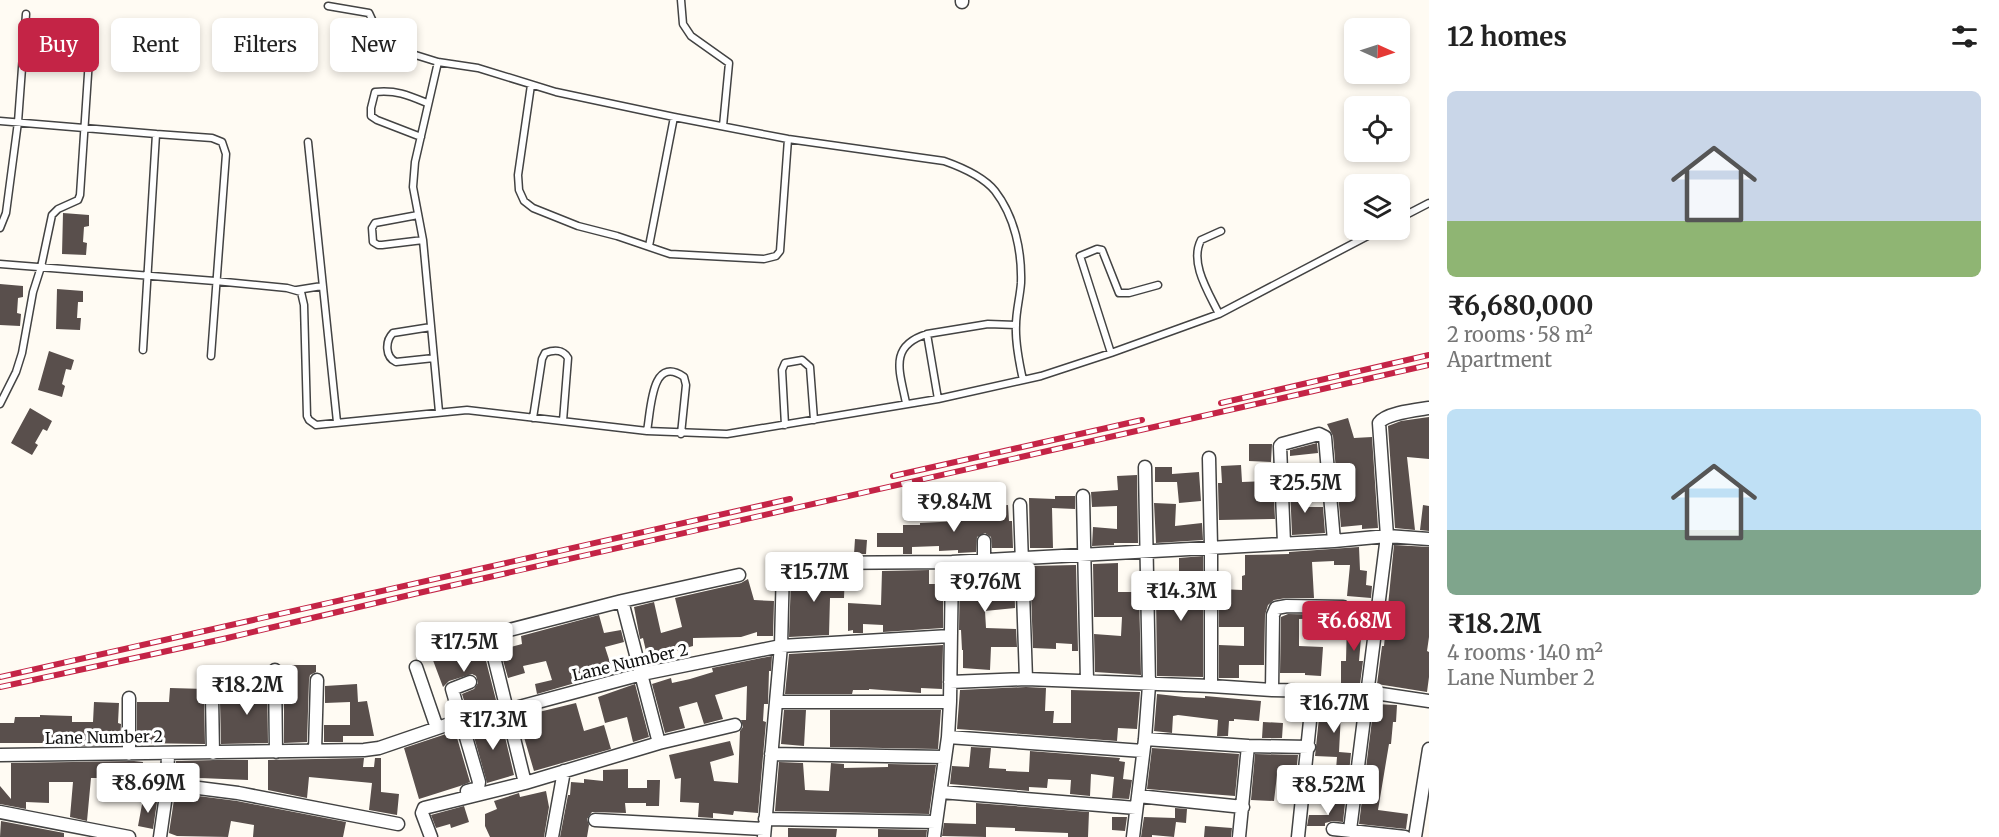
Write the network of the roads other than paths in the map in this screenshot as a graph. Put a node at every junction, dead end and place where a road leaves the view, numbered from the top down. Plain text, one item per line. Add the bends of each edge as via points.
1 (681, 0) edge
2 (328, 6) dead end
3 (26, 14) dead end
4 (438, 62) junction
5 (88, 72) edge
6 (531, 85) junction
7 (427, 103) junction
8 (674, 117) junction
9 (0, 121) edge
10 (18, 122) junction
11 (723, 126) junction
12 (85, 128) junction
13 (156, 134) junction
14 (421, 137) junction
15 (788, 139) junction
16 (308, 142) dead end
17 (1429, 203) edge
18 (1410, 213) edge
19 (418, 215) junction
20 (0, 228) edge
21 (1221, 231) dead end
22 (423, 240) junction
23 (1360, 240) edge
24 (649, 246) junction
25 (0, 264) edge
26 (41, 267) junction
27 (147, 275) junction
28 (215, 281) junction
29 (1158, 285) dead end
30 (322, 286) junction
31 (297, 290) junction
32 (1219, 314) junction
33 (1016, 325) junction
34 (431, 327) junction
35 (927, 334) junction
36 (142, 350) dead end
37 (1111, 353) junction
38 (211, 356) dead end
39 (434, 358) junction
40 (1023, 380) junction
41 (938, 399) junction
42 (0, 404) edge
43 (906, 404) junction
44 (1429, 408) edge
45 (439, 412) junction
46 (533, 418) junction
47 (814, 420) junction
48 (563, 421) junction
49 (337, 422) junction
50 (785, 425) junction
51 (648, 430) junction
52 (681, 434) junction
53 (1209, 458) dead end
54 (1145, 466) dead end
55 (1083, 496) dead end
56 (1020, 505) dead end
57 (1387, 536) junction
58 (1429, 539) edge
59 (984, 541) dead end
60 (1334, 541) junction
61 (1284, 543) junction
62 (1211, 546) junction
63 (1146, 552) junction
64 (1084, 554) junction
65 (1023, 558) junction
66 (984, 560) junction
67 (952, 562) junction
68 (739, 575) dead end
69 (622, 601) junction
70 (1343, 606) dead end
71 (950, 636) junction
72 (781, 646) junction
73 (416, 667) dead end
74 (275, 670) dead end
75 (642, 674) junction
76 (1026, 679) junction
77 (317, 680) dead end
78 (1087, 681) junction
79 (470, 682) dead end
80 (951, 682) junction
81 (1149, 684) junction
82 (1211, 686) junction
83 (1272, 690) junction
84 (1313, 692) junction
85 (1368, 692) junction
86 (212, 697) dead end
87 (129, 698) dead end
88 (1429, 701) edge
89 (776, 702) junction
90 (950, 702) junction
91 (508, 710) junction
92 (461, 720) junction
93 (735, 725) dead end
94 (437, 728) junction
95 (948, 736) junction
96 (660, 743) junction
97 (1144, 745) junction
98 (1248, 746) junction
99 (1309, 747) junction
100 (1429, 749) edge
101 (315, 751) junction
102 (276, 752) junction
103 (168, 753) junction
104 (213, 753) junction
105 (129, 754) junction
106 (771, 754) junction
107 (0, 755) edge
108 (944, 758) junction
109 (564, 771) junction
110 (525, 783) junction
111 (167, 784) junction
112 (941, 792) junction
113 (1137, 802) junction
114 (428, 803) dead end
115 (1243, 807) junction
116 (0, 812) edge
117 (595, 820) dead end
118 (936, 822) junction
119 (398, 824) dead end
120 (1424, 824) edge
121 (764, 828) edge
122 (1333, 829) dead end
123 (1350, 830) junction
124 (129, 837) edge
125 (160, 837) edge
126 (431, 837) edge
127 (552, 837) edge
128 (934, 837) edge
129 (1132, 837) edge
130 (1239, 837) edge
131 (1298, 837) edge
132 (1405, 837) edge
133 (1415, 837) edge

1 - 11 lane via 683,24 692,36 729,63
2 - 4 lane via 369,14 381,39 393,48
3 - 10 lane
4 - 6 lane via 478,68
4 - 7 lane
5 - 12 lane
6 - 8 lane
6 - 24 lane via 518,175 524,201 578,226
7 - 14 lane
7 - 14 lane via 405,94 375,92 371,108 371,116 377,120
8 - 11 lane
8 - 24 lane
9 - 10 lane
10 - 12 lane
10 - 20 lane via 6,213
11 - 15 lane
12 - 13 lane
12 - 26 lane via 80,195 52,215
13 - 27 lane
13 - 28 lane via 212,138 224,145
14 - 19 lane via 414,162
15 - 24 lane via 780,251 776,256 764,259 670,254
15 - 33 lane via 944,161 986,182 1010,218 1019,246 1021,284
16 - 30 lane
17 - 18 lane
19 - 22 lane
19 - 22 lane via 375,223 373,242 382,245
21 - 32 lane via 1201,240 1197,253 1201,274
22 - 34 lane
23 - 32 lane
25 - 26 lane
26 - 27 lane
26 - 42 lane via 22,353
27 - 28 lane
27 - 36 lane
28 - 31 lane
28 - 38 lane
29 - 37 lane via 1119,293 1102,250 1080,256
30 - 31 lane
30 - 49 lane
31 - 49 lane via 304,304 307,416 316,424
32 - 37 lane
33 - 35 lane via 988,324
33 - 40 lane
34 - 39 lane
34 - 39 lane via 393,333 387,347 396,362
35 - 41 lane
35 - 43 lane via 910,341 899,357
37 - 40 lane
39 - 45 lane
40 - 41 lane
41 - 43 lane
43 - 47 lane
44 - 57 street via 1382,418 1379,423
45 - 46 lane via 467,410
45 - 49 lane
46 - 48 lane
46 - 48 lane via 542,359 545,353 557,351 568,358
47 - 50 lane
47 - 50 lane via 810,367 802,360 789,361 782,370
48 - 51 lane
50 - 52 lane via 727,434
51 - 52 lane
51 - 52 lane via 655,384 664,372 671,372 684,377 687,385
53 - 62 street
54 - 63 street
55 - 64 street
56 - 65 street
57 - 58 street
57 - 60 street
57 - 85 street
59 - 66 street
60 - 61 street
60 - 61 street via 1325,437 1319,434 1280,446
61 - 62 street
62 - 63 street
62 - 82 street
63 - 64 street
63 - 81 street
64 - 65 street
64 - 78 street
65 - 66 street
65 - 76 street
66 - 67 street
67 - 71 street
67 - 72 street via 783,565
68 - 69 street
69 - 75 street
69 - 91 street via 490,635
70 - 83 street via 1276,608
71 - 72 street, Lane Number 2
71 - 80 street
72 - 75 street, Lane Number 2
72 - 89 street
73 - 94 street
74 - 102 street
75 - 91 street, Lane Number 2
75 - 96 street
76 - 78 street
76 - 80 street
77 - 101 street
78 - 81 street
79 - 92 street via 452,689
80 - 90 street
81 - 82 street
81 - 97 street
82 - 83 street
83 - 84 street
84 - 85 street
84 - 99 street
85 - 88 street
85 - 123 street
86 - 104 street
87 - 105 street
89 - 90 street
89 - 106 street
90 - 95 street
91 - 92 street, Lane Number 2
91 - 110 street
92 - 94 street, Lane Number 2
92 - 114 street via 479,786
93 - 96 street
94 - 101 street, Lane Number 2 via 379,748
95 - 97 street
95 - 108 street
96 - 109 street
97 - 98 street
97 - 113 street
98 - 99 street
98 - 115 street
99 - 131 street
100 - 120 street
101 - 102 street, Lane Number 2
102 - 104 street, Lane Number 2
103 - 104 street, Lane Number 2
103 - 105 street, Lane Number 2
103 - 111 street
105 - 107 street, Lane Number 2
106 - 108 street
106 - 121 street
108 - 112 street
109 - 110 street
109 - 127 street
110 - 126 street via 424,808 422,813
111 - 119 street via 237,793
111 - 125 street
112 - 113 street
112 - 118 street
113 - 115 street
113 - 129 street
115 - 130 street
116 - 124 street
117 - 121 street
118 - 121 street
118 - 128 street
120 - 133 street
122 - 123 street
123 - 132 street

